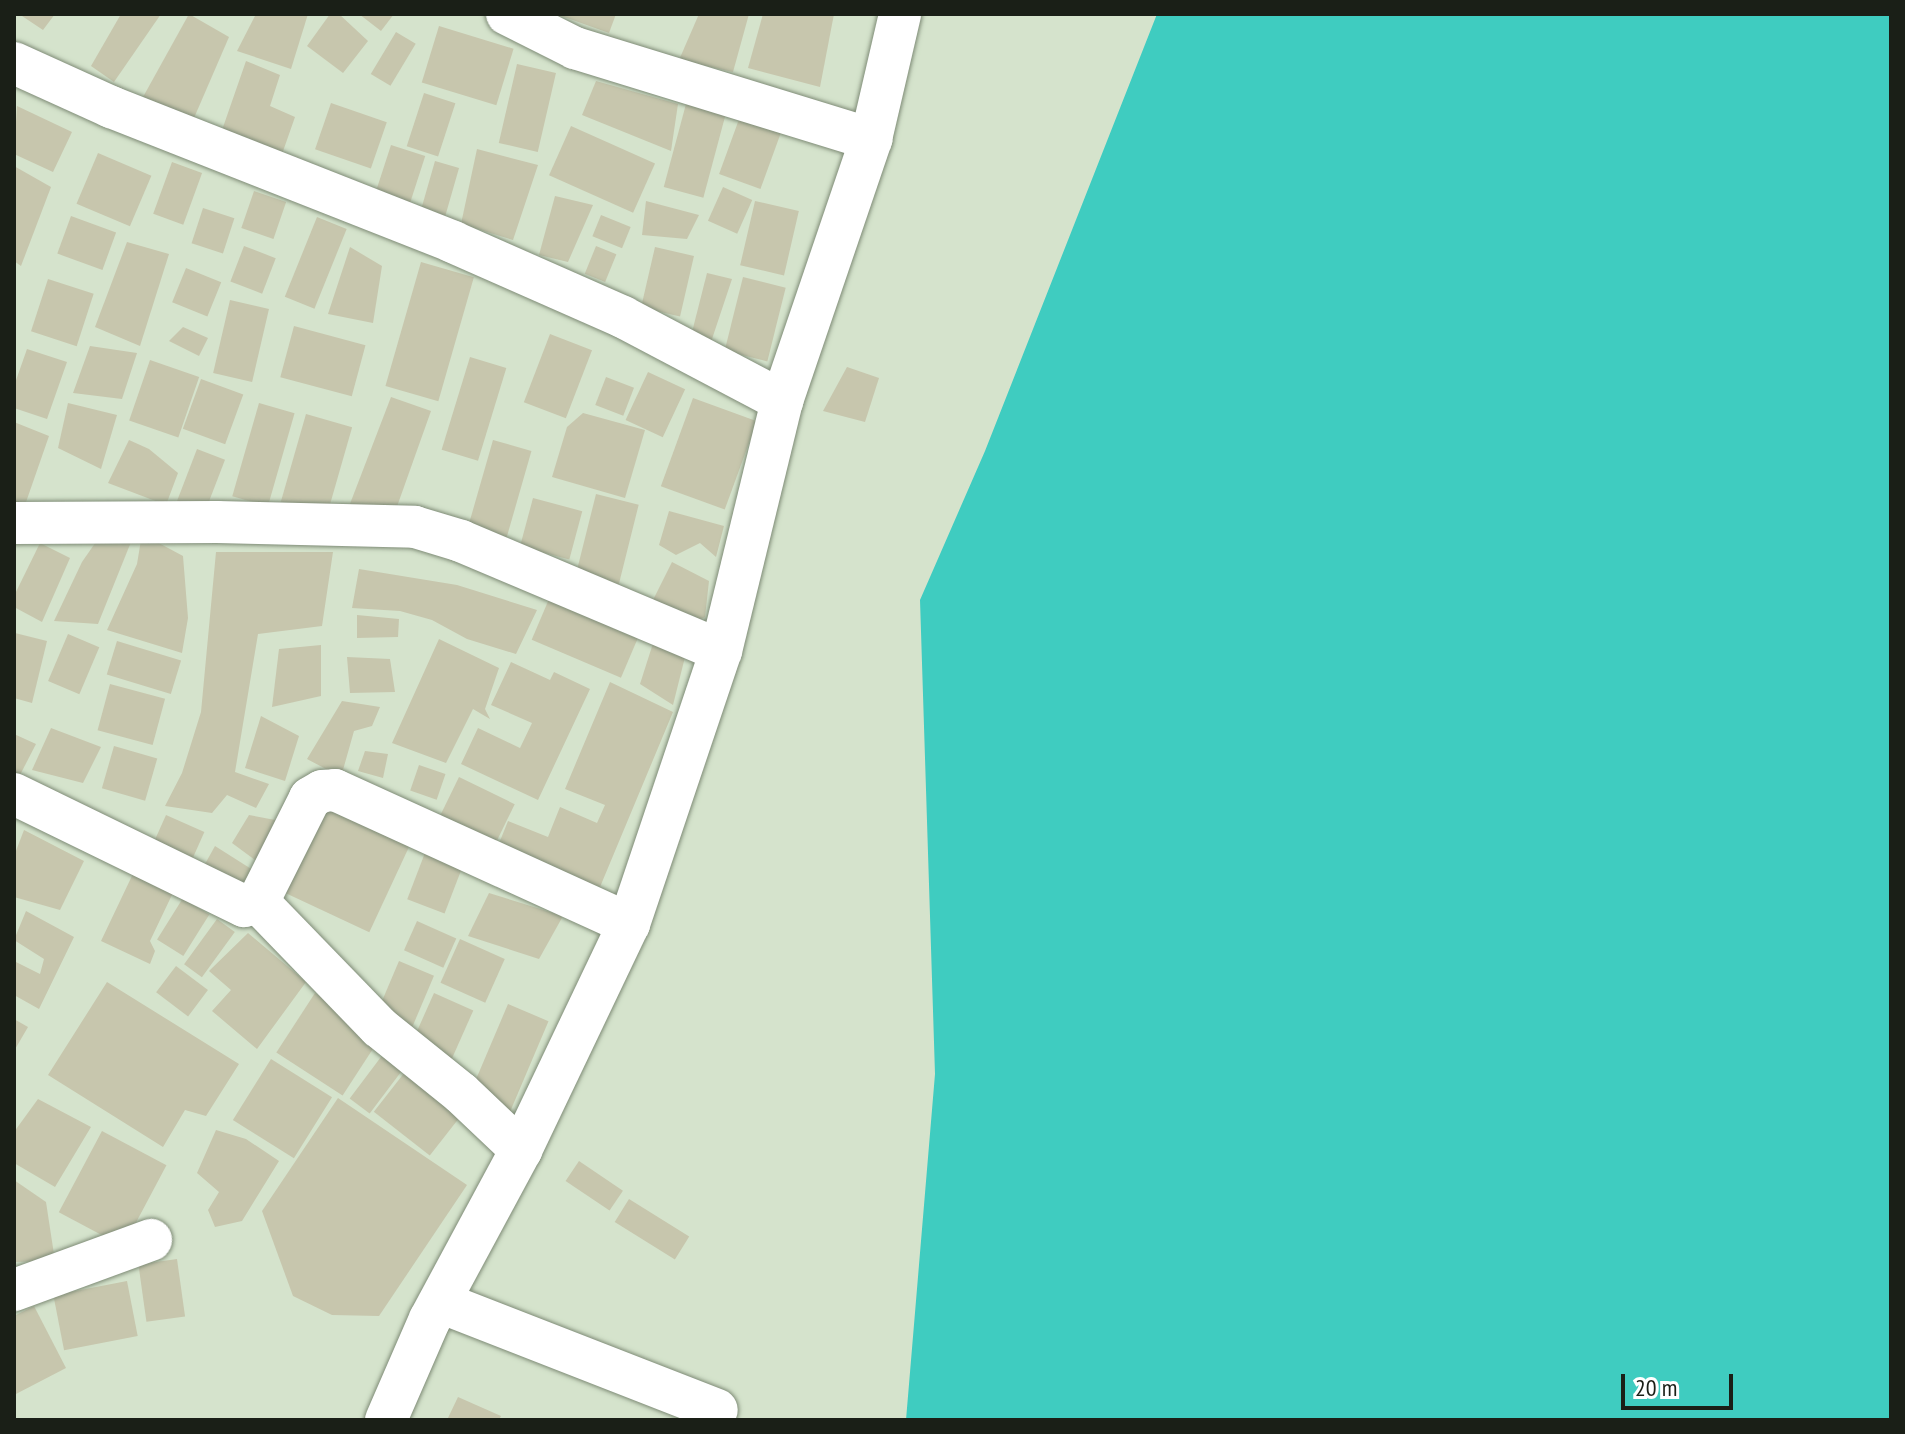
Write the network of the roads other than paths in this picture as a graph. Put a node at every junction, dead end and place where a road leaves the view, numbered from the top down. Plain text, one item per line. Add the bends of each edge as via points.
1 (507, 14) edge
2 (900, 14) edge
3 (14, 63) edge
4 (871, 139) junction
5 (782, 401) junction
6 (14, 523) edge
7 (721, 651) junction
8 (14, 794) edge
9 (258, 902) junction
10 (629, 924) junction
11 (521, 1150) junction
12 (151, 1240) dead end
13 (14, 1290) edge
14 (440, 1302) junction
15 (717, 1410) dead end
16 (386, 1420) edge

1 - 4 street via 575,48
2 - 4 street
3 - 5 street via 111,107 453,242 623,317
4 - 5 street
5 - 7 street
6 - 7 street via 415,527 461,541
7 - 10 street
8 - 9 street via 244,906
9 - 10 street via 310,798 335,790
9 - 11 street via 379,1027
10 - 11 street
11 - 14 street
12 - 13 street
14 - 15 street
14 - 16 street

